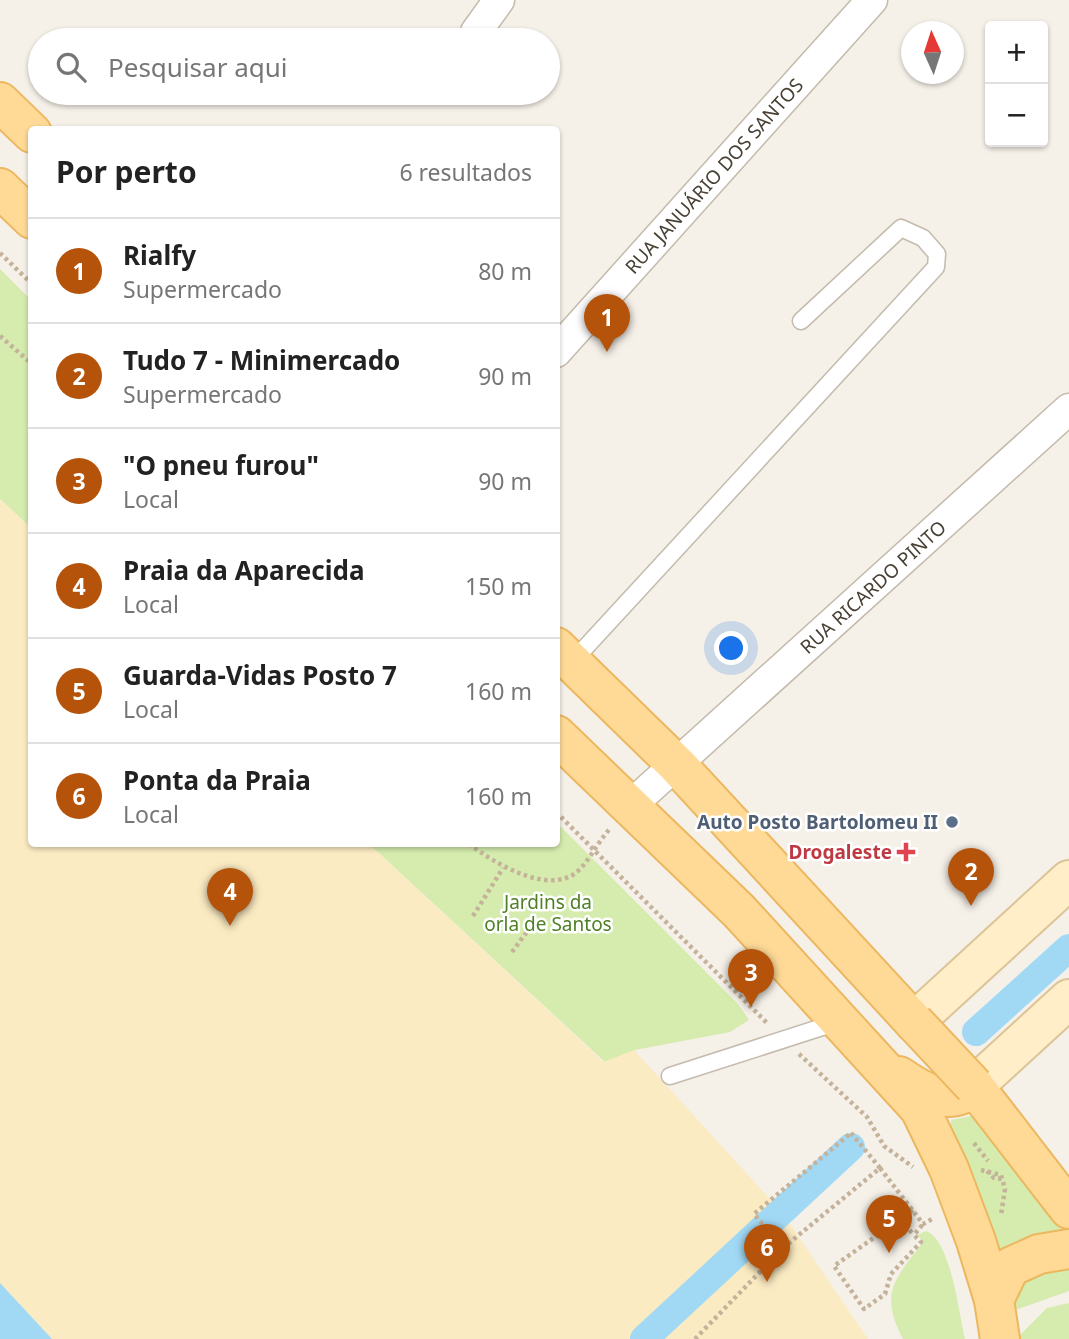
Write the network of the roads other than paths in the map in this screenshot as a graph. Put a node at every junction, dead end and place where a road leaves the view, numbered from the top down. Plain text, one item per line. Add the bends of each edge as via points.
1 (499, 0) edge
2 (872, 0) edge
3 (479, 28) edge
4 (0, 102) edge
5 (28, 129) edge
6 (0, 188) edge
7 (28, 215) edge
8 (801, 321) dead end
9 (560, 348) edge
10 (1069, 409) edge
11 (564, 654) edge
12 (560, 739) edge
13 (677, 765) junction
14 (630, 807) junction
15 (1069, 880) edge
16 (1069, 999) edge
17 (842, 1021) junction
18 (914, 1022) junction
19 (670, 1076) dead end
20 (974, 1086) junction
21 (926, 1103) junction
22 (1069, 1209) edge
23 (1069, 1249) edge
24 (995, 1300) junction
25 (1000, 1339) edge

1 - 3 street
2 - 9 street, RUA JANUÁRIO DOS SANTOS
4 - 5 main road
6 - 7 main road
8 - 11 lane via 901,228 923,238 937,254 936,267
10 - 13 street, RUA RICARDO PINTO
11 - 13 main road
12 - 14 main road
13 - 14 street, RUA RICARDO PINTO
13 - 18 main road
14 - 17 main road via 739,911
15 - 18 main road
16 - 20 main road
17 - 19 lane
17 - 21 main road
18 - 20 main road, bridge
20 - 21 main road
20 - 22 main road
21 - 24 main road
23 - 24 main road via 1039,1254 1010,1267
24 - 25 main road

